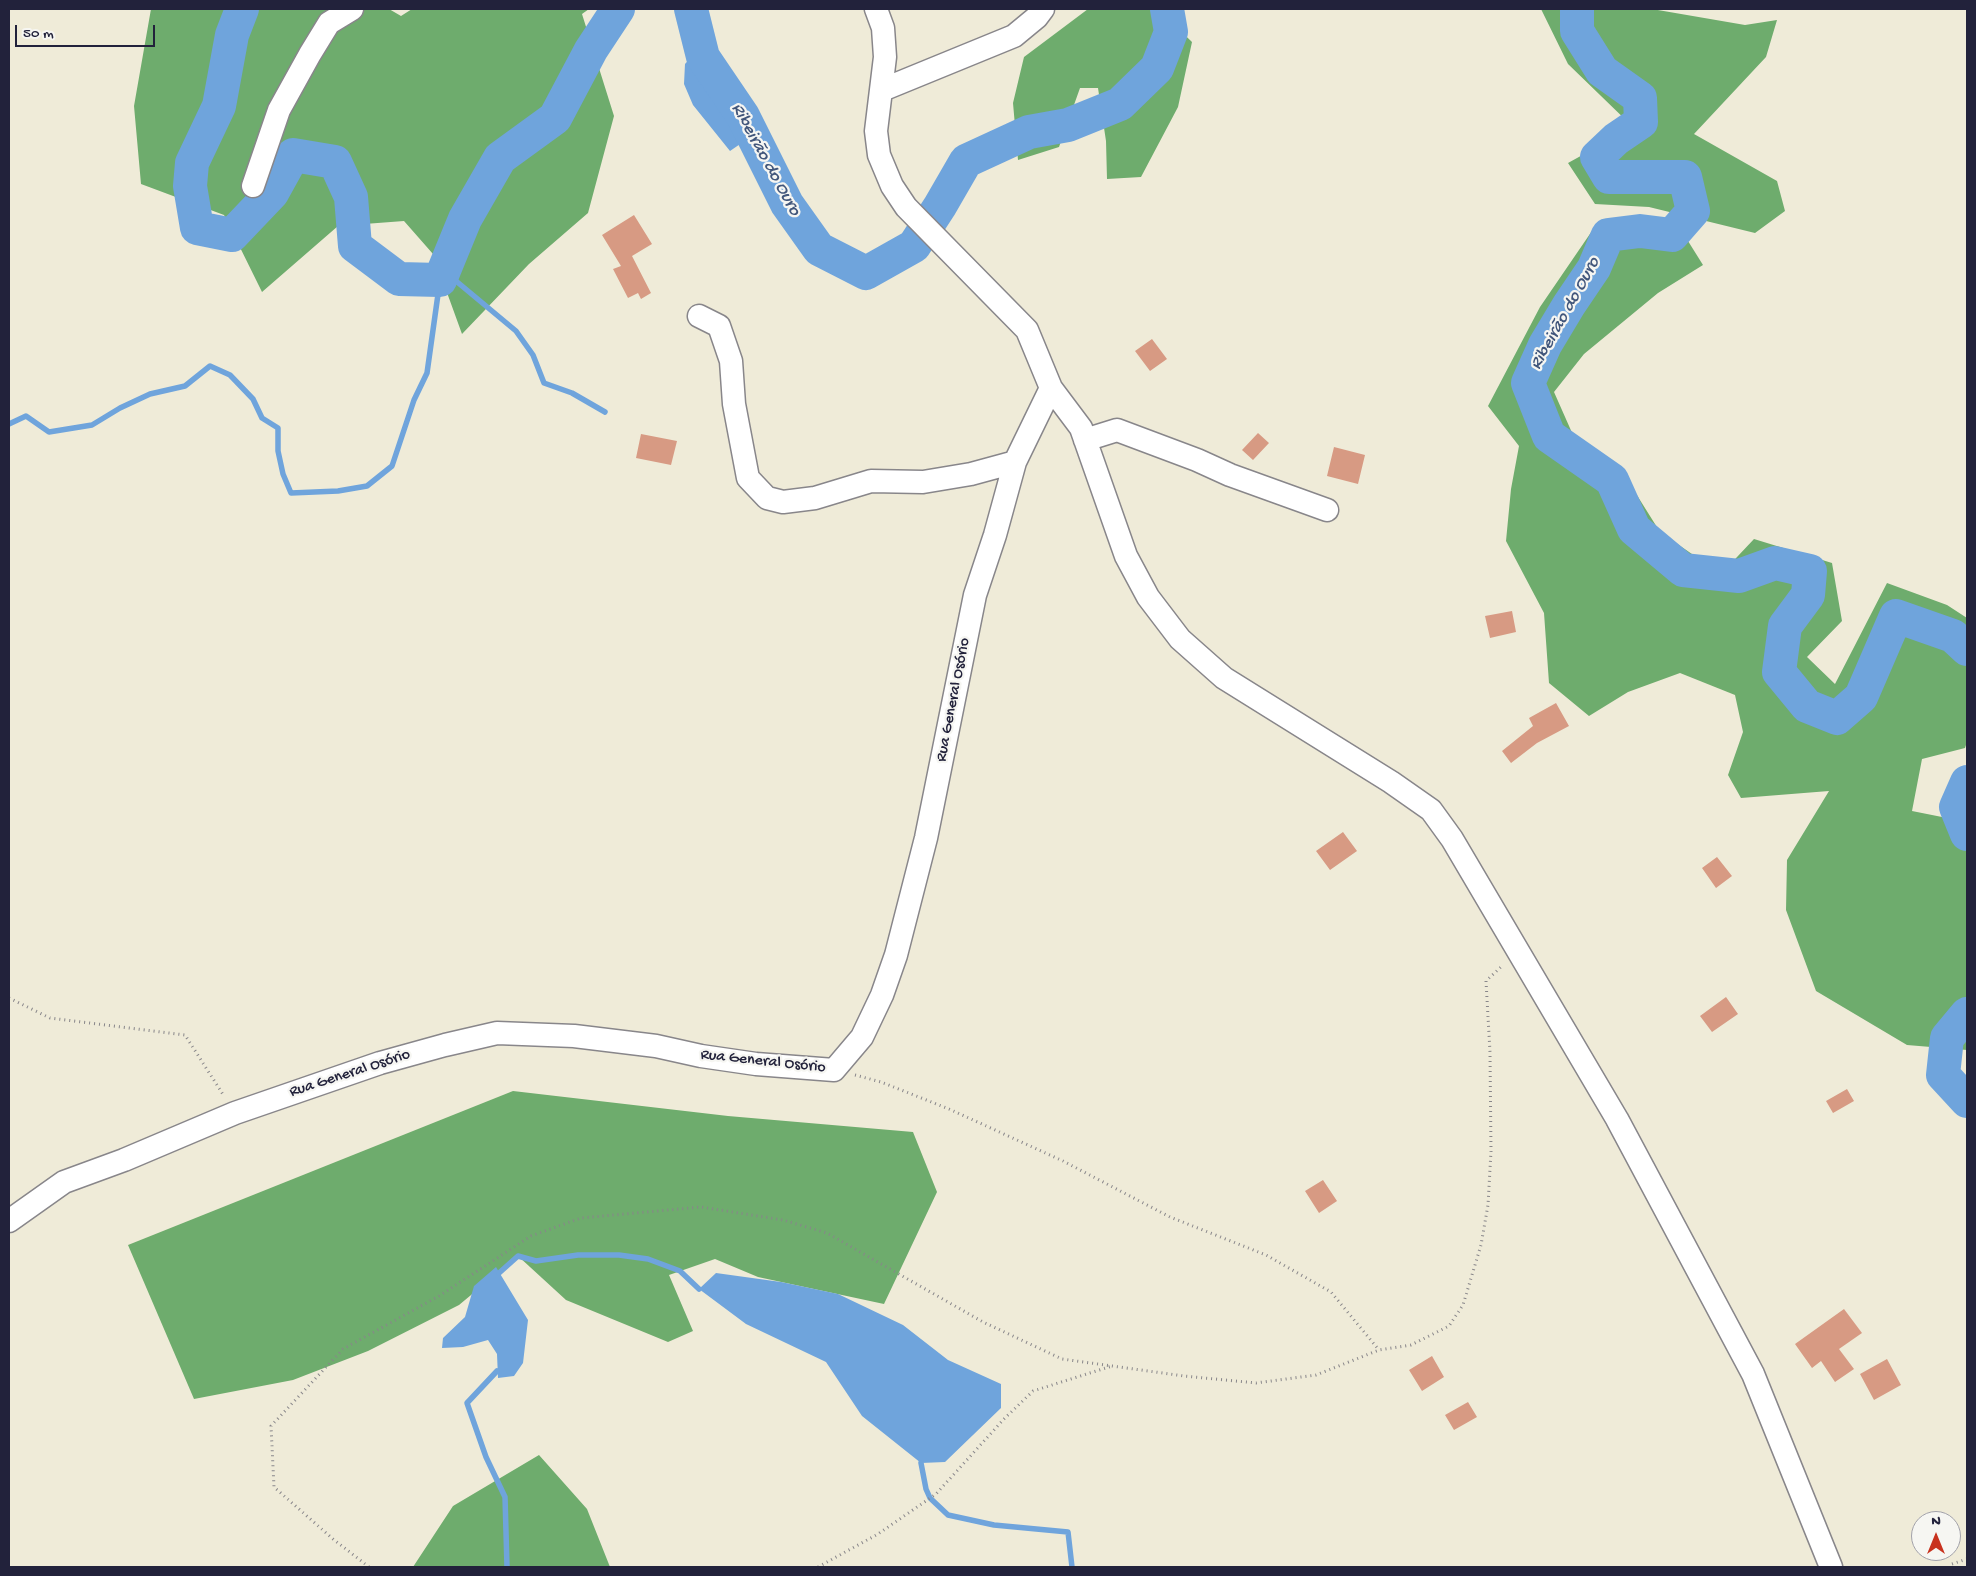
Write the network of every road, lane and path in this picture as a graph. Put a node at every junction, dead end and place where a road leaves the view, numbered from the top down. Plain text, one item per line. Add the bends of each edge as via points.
1 (352, 9) edge
2 (876, 9) edge
3 (1043, 9) edge
4 (882, 90) junction
5 (253, 186) dead end
6 (699, 316) dead end
7 (1051, 388) junction
8 (1085, 440) junction
9 (1015, 462) junction
10 (1327, 510) dead end
11 (1519, 951) junction
12 (9, 998) edge
13 (834, 1070) junction
14 (235, 1113) junction
15 (9, 1221) edge
16 (1379, 1350) junction
17 (1115, 1366) junction
18 (1967, 1559) edge
19 (1952, 1564) dead end
20 (369, 1567) edge
21 (818, 1567) edge
22 (1831, 1567) edge

1 - 5 street via 329,23 279,110
2 - 4 street via 883,28
3 - 4 street via 1014,36
4 - 7 street via 876,131 879,155 892,186 906,208 1027,330
6 - 9 street via 719,326 731,361 734,404 748,478 767,498 783,502 815,498 871,481 923,482
7 - 8 street
7 - 9 street, Rua General Osório
8 - 10 street via 1118,430
8 - 11 street via 1126,556 1148,597 1180,639 1224,678 1431,810
9 - 13 street, Rua General Osório via 975,595 926,838 896,954 882,995 862,1037
11 - 16 path via 1486,982 1491,1111 1488,1205 1481,1245 1464,1305 1450,1326 1411,1345
11 - 22 street via 1617,1119 1753,1374
12 - 14 path via 50,1018 185,1035
13 - 14 street, Rua General Osório via 756,1064 656,1046 574,1036 497,1034 380,1063
13 - 16 path via 881,1082 949,1109 1063,1161 1170,1217 1266,1255 1332,1292
14 - 15 street, Rua General Osório via 64,1182
16 - 17 path via 1316,1375 1256,1382
17 - 20 path via 1062,1359 983,1322 827,1233 784,1220 702,1207 581,1218 531,1236 439,1296 343,1349 271,1426 274,1487
17 - 21 path via 1034,1391 936,1494 878,1534
18 - 19 path

